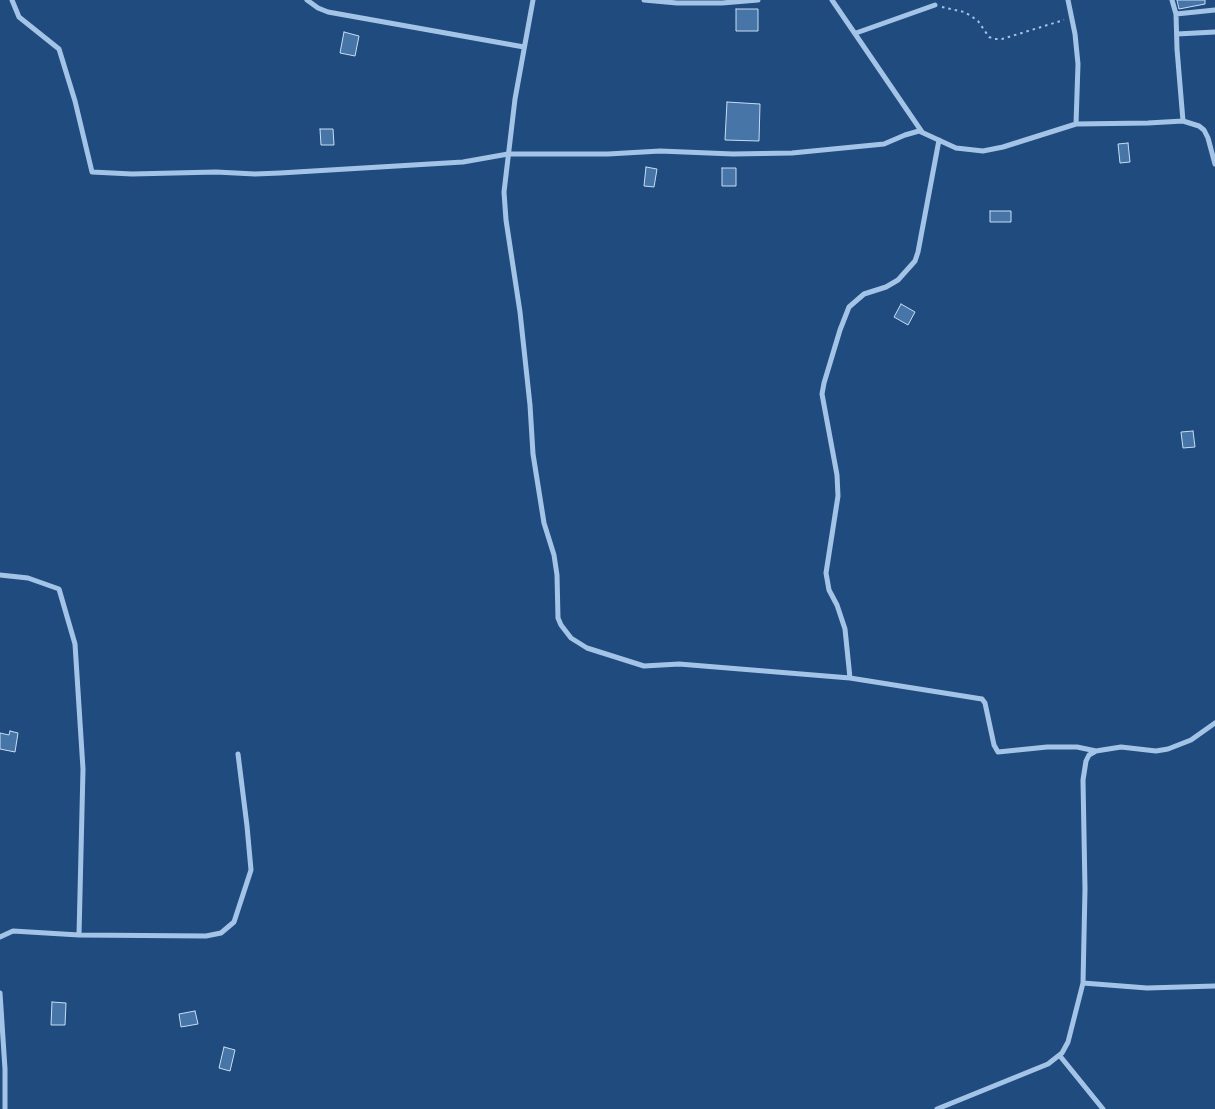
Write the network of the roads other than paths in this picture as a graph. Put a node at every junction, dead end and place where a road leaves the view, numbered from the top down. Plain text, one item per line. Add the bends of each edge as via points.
1 (12, 0) edge
2 (307, 0) edge
3 (533, 0) edge
4 (644, 0) edge
5 (758, 0) edge
6 (832, 0) edge
7 (1068, 0) edge
8 (1172, 0) edge
9 (935, 5) road end
10 (1215, 10) edge
11 (1176, 14) junction
12 (1215, 32) edge
13 (856, 33) junction
14 (1177, 34) junction
15 (524, 47) junction
16 (1183, 121) junction
17 (1076, 124) junction
18 (922, 132) junction
19 (939, 140) junction
20 (508, 154) junction
21 (1215, 164) edge
22 (0, 575) edge
23 (850, 678) junction
24 (1215, 723) edge
25 (1096, 751) junction
26 (238, 754) dead end
27 (79, 935) junction
28 (0, 937) edge
29 (1083, 983) junction
30 (1215, 986) edge
31 (0, 993) edge
32 (1060, 1056) junction
33 (5, 1109) edge
34 (937, 1109) edge
35 (1103, 1109) edge

1 - 20 street via 19,17 59,49 92,172 280,173 463,162
2 - 15 street via 328,12
3 - 15 street
4 - 5 street via 677,3
6 - 13 street
7 - 17 street via 1078,64
8 - 11 street
9 - 13 street
10 - 11 street
11 - 14 street
12 - 14 street
13 - 18 street
14 - 16 street
15 - 20 street
16 - 17 street
16 - 21 street via 1204,130
17 - 19 street via 988,150 964,150
18 - 19 street
18 - 20 street via 906,134 884,144 792,153
19 - 23 street via 915,262 898,280 864,294 849,307 822,394 838,496 826,573 829,590 838,605 845,629
20 - 23 street via 504,192 506,220 520,312 530,405 530,437 539,498 556,568 561,625 571,638 587,648 644,666 679,664
22 - 27 street via 28,578 59,589 75,644 83,769
23 - 25 street via 980,698 985,703 998,752 1047,747
24 - 25 street via 1191,740 1168,749 1156,751 1121,747
25 - 29 street via 1086,761 1083,780
26 - 27 street via 251,870 234,922 221,933 206,936
27 - 28 street via 13,931
29 - 30 street via 1147,988
29 - 32 street via 1068,1042
31 - 33 street
32 - 34 street via 1042,1067
32 - 35 street

